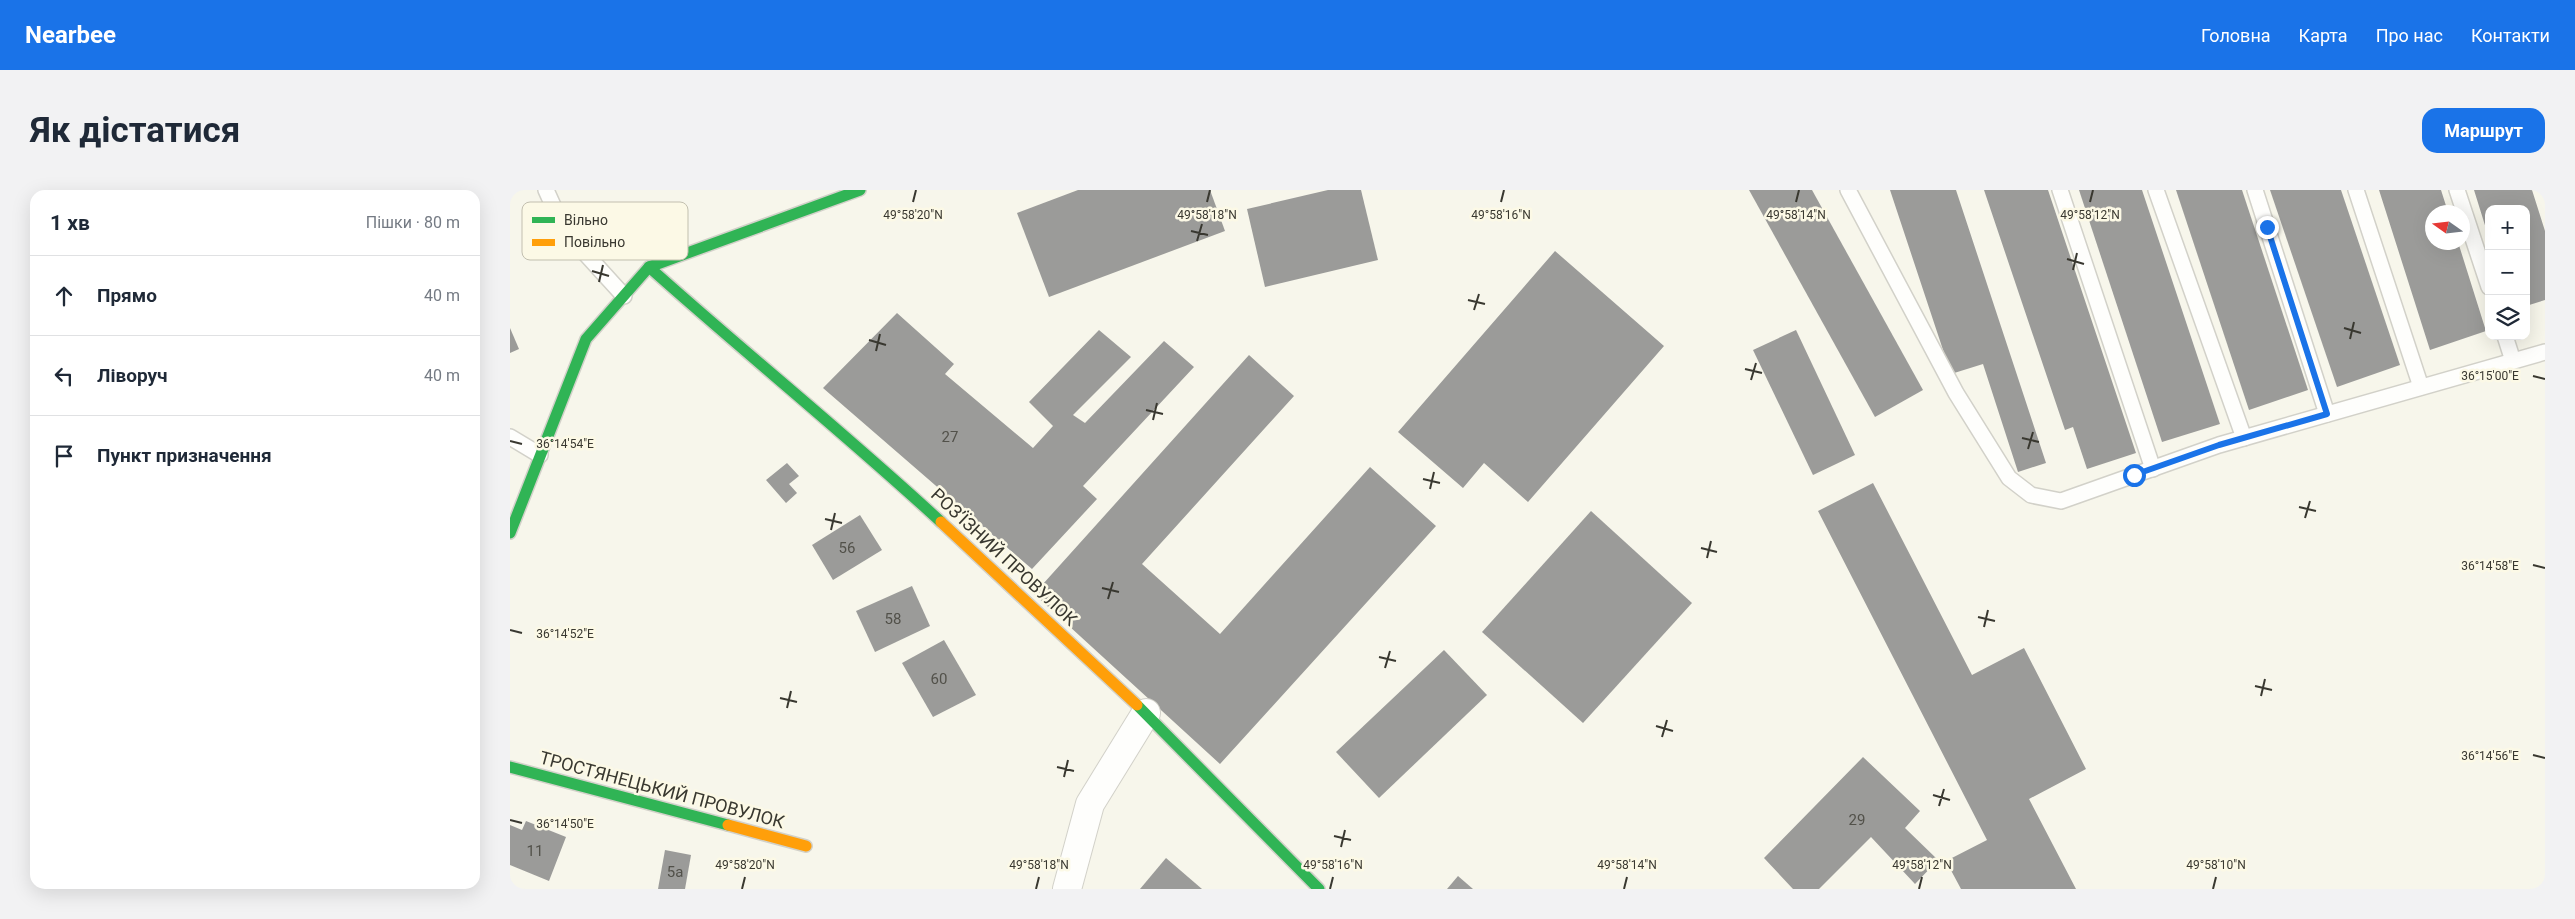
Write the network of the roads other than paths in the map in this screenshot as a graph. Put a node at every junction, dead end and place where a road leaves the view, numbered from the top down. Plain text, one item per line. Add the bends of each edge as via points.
1 (546, 190) edge
2 (860, 190) edge
3 (1848, 190) edge
4 (2060, 190) edge
5 (2156, 190) edge
6 (2255, 190) edge
7 (2356, 190) edge
8 (2457, 190) edge
9 (551, 202) edge
10 (688, 253) edge
11 (591, 260) edge
12 (668, 260) edge
13 (649, 267) junction
14 (2485, 275) edge
15 (624, 296) junction
16 (2506, 340) edge
17 (2545, 352) edge
18 (2513, 361) junction
19 (2422, 387) junction
20 (2327, 414) junction
21 (510, 437) edge
22 (2244, 438) junction
23 (540, 455) junction
24 (2153, 469) junction
25 (510, 533) edge
26 (1146, 713) junction
27 (510, 767) edge
28 (806, 846) dead end
29 (1067, 889) edge
30 (1319, 889) edge

1 - 9 lane
2 - 10 street
3 - 24 lane via 1956,393 2008,478 2031,495 2061,500
4 - 24 lane
5 - 22 lane
6 - 20 lane
7 - 19 lane
8 - 14 lane
11 - 15 lane
12 - 13 street
13 - 15 street
13 - 26 street, РОЗ’ЇЗНИЙ ПРОВУЛОК via 895,479
15 - 23 street via 586,339
16 - 18 lane
17 - 18 lane
18 - 19 lane
19 - 20 lane
20 - 22 lane
21 - 23 lane
22 - 24 lane
23 - 25 street
26 - 29 street via 1090,804
26 - 30 street, РОЗ’ЇЗНИЙ ПРОВУЛОК
27 - 28 street, ТРОСТЯНЕЦЬКИЙ ПРОВУЛОК

